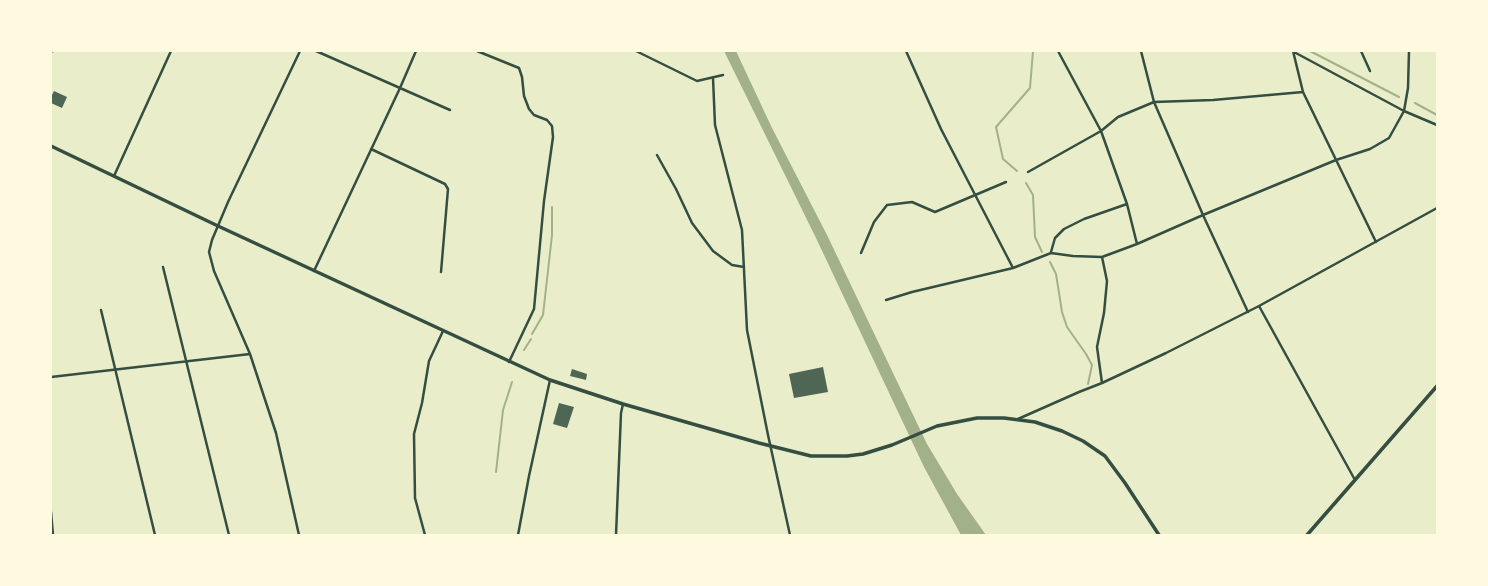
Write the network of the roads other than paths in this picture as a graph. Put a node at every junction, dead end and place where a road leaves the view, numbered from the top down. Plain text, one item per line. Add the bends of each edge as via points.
1 (171, 51) edge
2 (300, 51) edge
3 (316, 51) edge
4 (416, 51) edge
5 (477, 51) edge
6 (636, 51) edge
7 (906, 51) edge
8 (1058, 51) edge
9 (1141, 51) edge
10 (1293, 51) edge
11 (1361, 51) edge
12 (1409, 51) edge
13 (1370, 71) dead end
14 (723, 75) dead end
15 (713, 78) junction
16 (400, 88) junction
17 (1303, 92) junction
18 (1154, 102) junction
19 (450, 110) dead end
20 (1404, 111) junction
21 (1437, 125) edge
22 (1101, 131) junction
23 (51, 146) edge
24 (371, 149) junction
25 (657, 156) dead end
26 (1336, 160) junction
27 (1028, 172) dead end
28 (114, 176) junction
29 (1006, 182) dead end
30 (975, 196) junction
31 (1127, 204) junction
32 (1437, 208) edge
33 (1203, 215) junction
34 (218, 226) junction
35 (1376, 242) junction
36 (1137, 244) junction
37 (861, 253) dead end
38 (1051, 253) junction
39 (1102, 257) junction
40 (163, 267) dead end
41 (744, 267) junction
42 (1013, 268) junction
43 (314, 271) junction
44 (440, 272) dead end
45 (886, 300) dead end
46 (1259, 306) junction
47 (101, 310) dead end
48 (1248, 312) junction
49 (443, 331) junction
50 (250, 355) junction
51 (185, 362) junction
52 (509, 362) junction
53 (117, 370) junction
54 (51, 377) edge
55 (550, 380) junction
56 (1102, 383) junction
57 (1437, 386) edge
58 (623, 404) junction
59 (1017, 420) junction
60 (770, 446) junction
61 (1354, 480) junction
62 (51, 512) edge
63 (52, 535) edge
64 (155, 535) edge
65 (229, 535) edge
66 (299, 535) edge
67 (425, 535) edge
68 (518, 535) edge
69 (616, 535) edge
70 (790, 535) edge
71 (1159, 535) edge
72 (1307, 535) edge

1 - 28 street
2 - 34 street
3 - 16 street
4 - 16 street
5 - 52 street via 519,68 529,109 552,126 534,309
6 - 15 street via 697,81
7 - 30 street
8 - 22 street
9 - 18 street
10 - 17 street
10 - 20 street
11 - 13 street
12 - 20 street
14 - 15 street
15 - 41 street via 715,125 742,230
16 - 19 street
16 - 24 street
17 - 18 street
17 - 26 street
18 - 22 street via 1118,117
18 - 33 street
20 - 21 street
20 - 26 street via 1389,138
22 - 27 street
22 - 31 street
23 - 28 main road
24 - 43 street
24 - 44 street via 446,184
25 - 41 street via 692,223 713,251 732,265
26 - 33 street
26 - 35 street
28 - 34 main road
29 - 30 street
30 - 37 street via 935,212 912,202 887,205
30 - 42 street
31 - 36 street
31 - 38 street via 1064,229 1055,238
32 - 35 street
33 - 36 street
33 - 48 street
34 - 43 main road
34 - 50 street via 209,253
35 - 46 street
36 - 39 street
38 - 39 street
38 - 42 street
39 - 56 street via 1107,281 1097,347
40 - 51 street
41 - 60 street via 747,330
42 - 45 street
43 - 49 main road
46 - 48 street
46 - 61 street
47 - 53 street
48 - 56 street
49 - 52 main road
49 - 67 street via 429,361 414,434 415,498
50 - 51 street
50 - 66 street via 276,433
51 - 53 street
51 - 65 street
52 - 55 main road
53 - 54 street
53 - 64 street
55 - 58 main road
55 - 68 street
56 - 59 street
57 - 61 main road
58 - 60 main road
58 - 69 street
59 - 60 main road via 977,418 847,456 811,456
59 - 71 main road via 1062,431 1105,456
60 - 70 street
61 - 72 main road
62 - 63 street

